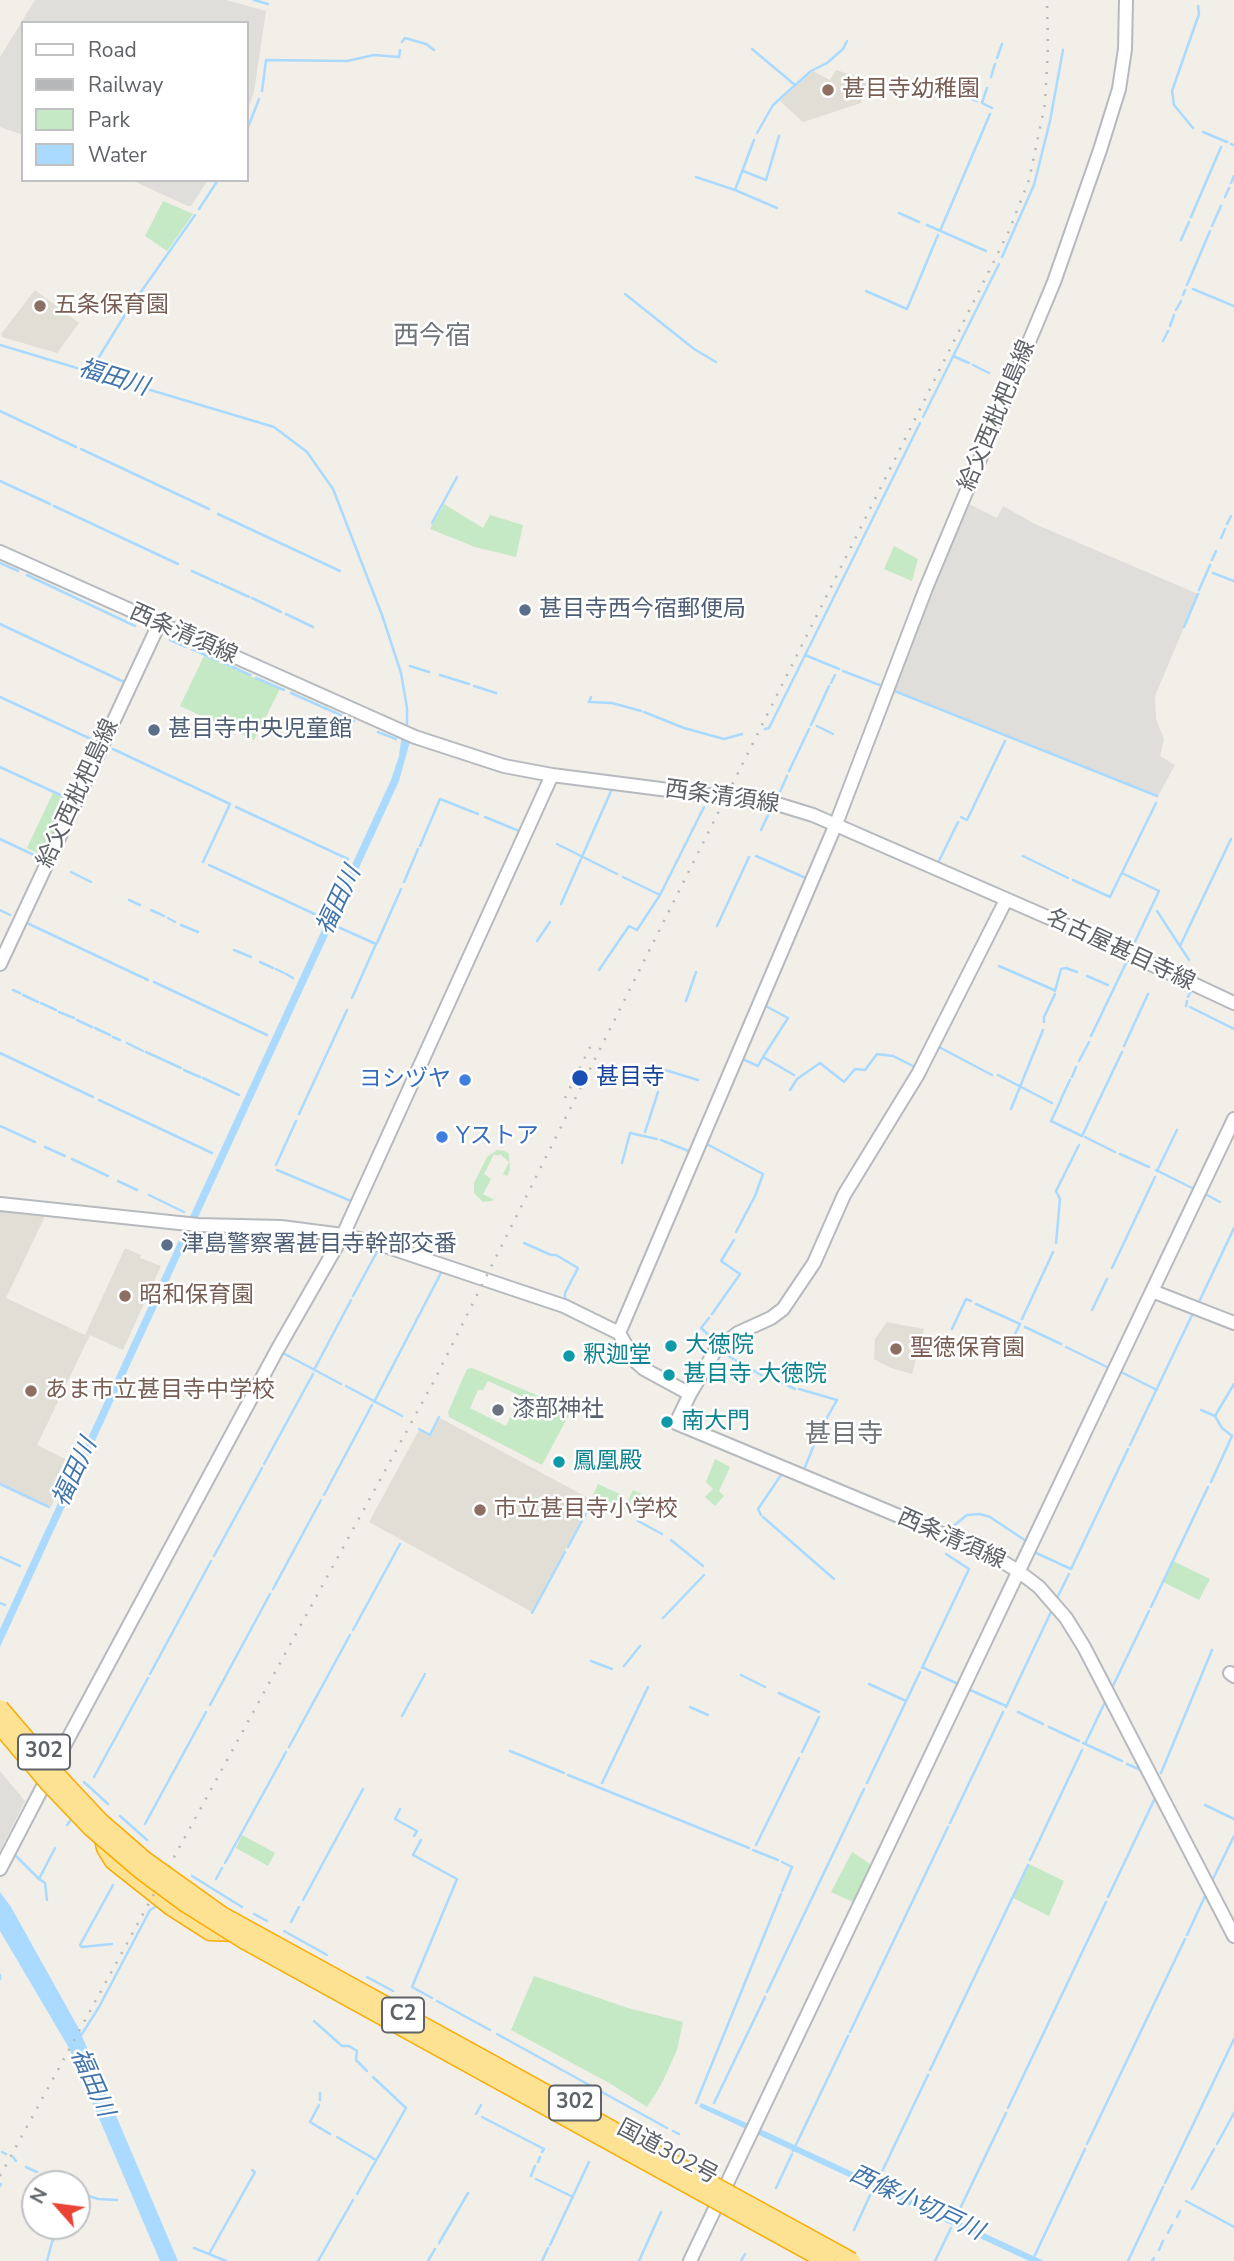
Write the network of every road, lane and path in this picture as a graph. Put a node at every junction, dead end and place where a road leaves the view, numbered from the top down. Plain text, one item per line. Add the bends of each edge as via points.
1 (1126, 0) edge
2 (0, 552) edge
3 (159, 624) junction
4 (552, 775) junction
5 (836, 824) junction
6 (1006, 900) junction
7 (0, 964) edge
8 (1234, 1003) edge
9 (1234, 1119) edge
10 (0, 1204) edge
11 (343, 1235) junction
12 (1152, 1291) junction
13 (1234, 1323) edge
14 (619, 1334) junction
15 (690, 1394) junction
16 (1018, 1571) junction
17 (0, 1698) edge
18 (0, 1708) edge
19 (0, 1726) edge
20 (54, 1764) junction
21 (0, 1870) edge
22 (1234, 1936) edge
23 (726, 2185) junction
24 (729, 2207) junction
25 (829, 2255) edge
26 (690, 2261) edge
27 (816, 2261) edge
28 (854, 2261) edge
29 (864, 2261) edge

1 - 5 main road, 給父西枇杷島線 via 1119,89 1054,282 926,588
2 - 3 main road, 西条清須線
3 - 4 main road, 西条清須線 via 407,734
3 - 7 main road, 給父西枇杷島線
4 - 5 main road, 西条清須線 via 777,804
4 - 11 main road
5 - 6 main road, 西条清須線
5 - 14 main road
6 - 8 main road, 名古屋甚目寺線
6 - 15 main road, 西条清須線 via 918,1074 844,1195 804,1279 783,1309 715,1351
9 - 12 main road
10 - 11 main road
11 - 14 main road via 528,1293
11 - 20 main road
12 - 13 main road
12 - 16 main road
14 - 15 main road via 635,1362
15 - 16 main road, 西条清須線 via 676,1423 990,1554
16 - 22 main road, 西条清須線 via 1055,1604 1084,1647
16 - 23 main road
17 - 20 highway, 国道302号 / 302
18 - 25 highway, C2, bridge via 100,1821 204,1902
19 - 24 highway, C2, bridge via 92,1828 186,1904 245,1941
20 - 21 main road
20 - 23 highway, 国道302号 / 302 via 113,1826 130,1865 169,1896 200,1915 238,1918
23 - 26 main road
23 - 29 highway, 国道302号 / 302
24 - 25 highway, C2, bridge
24 - 27 highway, bridge
25 - 28 highway, C2, bridge

